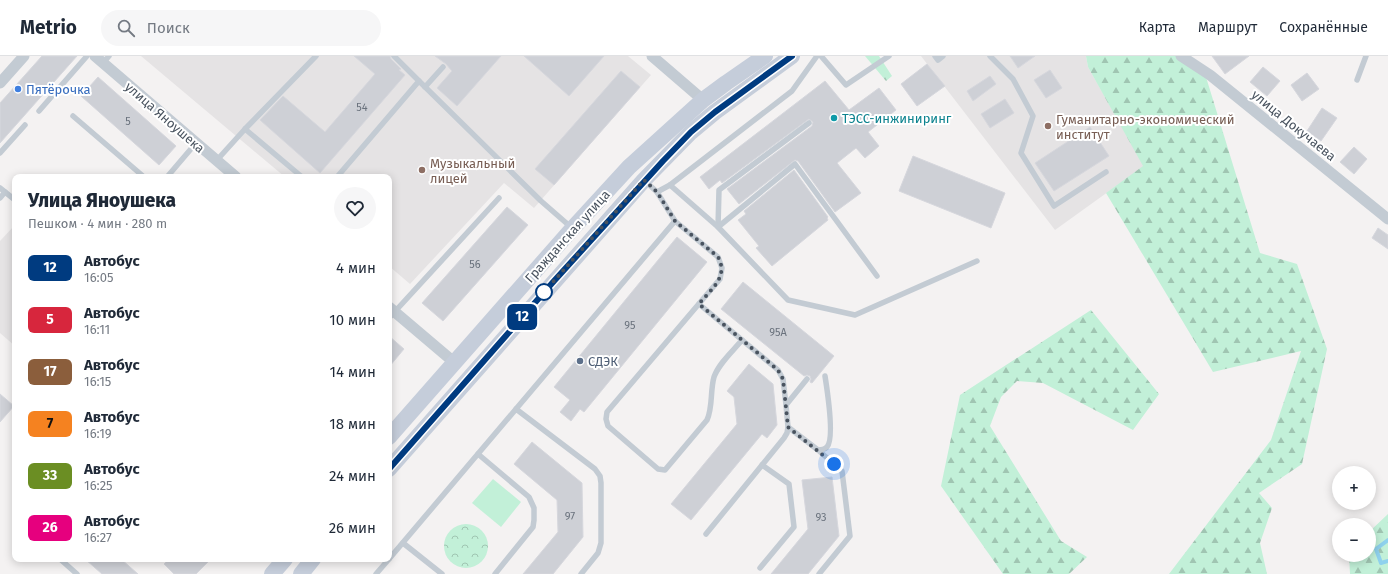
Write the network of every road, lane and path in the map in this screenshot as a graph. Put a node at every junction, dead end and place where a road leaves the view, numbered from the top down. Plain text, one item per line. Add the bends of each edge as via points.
1 (24, 56) edge
2 (87, 56) edge
3 (316, 56) edge
4 (394, 56) edge
5 (652, 56) edge
6 (765, 56) edge
7 (792, 56) edge
8 (818, 56) edge
9 (821, 56) edge
10 (889, 56) edge
11 (935, 56) edge
12 (943, 56) edge
13 (990, 56) edge
14 (1181, 56) edge
15 (1366, 56) edge
16 (102, 58) edge
17 (443, 67) dead end
18 (1357, 80) dead end
19 (419, 81) junction
20 (0, 83) edge
21 (425, 87) junction
22 (703, 100) junction
23 (39, 111) dead end
24 (715, 112) junction
25 (73, 116) dead end
26 (809, 123) dead end
27 (25, 125) dead end
28 (245, 129) junction
29 (196, 143) junction
30 (0, 153) edge
31 (217, 160) junction
32 (1106, 172) dead end
33 (141, 174) edge
34 (170, 174) edge
35 (233, 174) edge
36 (298, 174) edge
37 (340, 174) edge
38 (644, 180) junction
39 (670, 185) junction
40 (0, 188) edge
41 (5, 192) junction
42 (657, 192) junction
43 (0, 198) edge
44 (12, 198) edge
45 (499, 198) dead end
46 (1388, 219) edge
47 (675, 221) junction
48 (718, 227) junction
49 (572, 229) junction
50 (977, 260) dead end
51 (877, 276) dead end
52 (699, 304) junction
53 (392, 311) edge
54 (392, 313) edge
55 (742, 340) junction
56 (455, 363) junction
57 (471, 376) junction
58 (825, 376) dead end
59 (808, 379) dead end
60 (786, 405) junction
61 (516, 409) junction
62 (788, 427) junction
63 (392, 434) edge
64 (818, 450) junction
65 (478, 454) junction
66 (762, 465) junction
67 (392, 466) edge
68 (706, 534) dead end
69 (403, 543) junction
70 (392, 556) edge
71 (63, 562) edge
72 (282, 562) edge
73 (311, 562) edge
74 (386, 562) edge
75 (760, 568) dead end
76 (77, 574) edge
77 (272, 574) edge
78 (301, 574) edge
79 (376, 574) edge
80 (442, 574) edge
81 (495, 574) edge
82 (581, 574) edge
83 (819, 574) edge

1 - 20 street
2 - 23 lane
3 - 28 lane
4 - 19 lane
5 - 22 street
6 - 22 main road, Гражданская улица
7 - 24 main road, Гражданская улица
8 - 39 lane via 792,91
9 - 10 lane via 846,85
11 - 12 lane via 938,60
13 - 32 lane via 1013,79 1033,116 1021,153 1054,206
14 - 46 street, улица Докучаева via 1210,75
15 - 18 lane
16 - 29 street, улица Яноушека
17 - 21 lane
19 - 21 lane
19 - 37 lane
21 - 49 lane
22 - 24 main road
22 - 49 main road, Гражданская улица via 629,167
24 - 38 main road, Гражданская улица via 691,132
25 - 33 lane
26 - 48 lane via 719,190
27 - 30 lane
28 - 31 lane
28 - 36 lane
29 - 31 street, улица Яноушека
29 - 34 lane
31 - 35 street, улица Яноушека
38 - 42 lane
38 - 57 main road, Гражданская улица
39 - 42 lane
39 - 48 lane
40 - 41 lane
41 - 43 lane
41 - 44 lane
42 - 47 lane
45 - 53 lane
47 - 52 lane via 718,257 720,262 720,279
47 - 61 lane
48 - 50 lane via 788,300 855,315
48 - 51 lane via 795,164
49 - 56 main road, Гражданская улица
52 - 55 lane
52 - 55 lane via 606,416 608,426 658,469 667,468 707,420 717,372
54 - 56 street
55 - 60 lane via 780,373
56 - 57 main road
56 - 63 main road, Гражданская улица
57 - 67 main road, Гражданская улица
58 - 64 lane via 830,433 828,446
59 - 60 lane
60 - 62 lane
61 - 65 lane
61 - 82 lane via 595,469 600,476 601,543 598,553
62 - 64 lane
62 - 66 lane via 786,436
64 - 83 lane via 842,471 850,536
65 - 69 lane
65 - 81 lane via 529,497 534,508 533,528
66 - 68 lane
66 - 75 lane via 790,484 794,527
69 - 70 lane
69 - 80 lane
71 - 76 lane
72 - 77 main road
73 - 78 main road
74 - 79 lane

